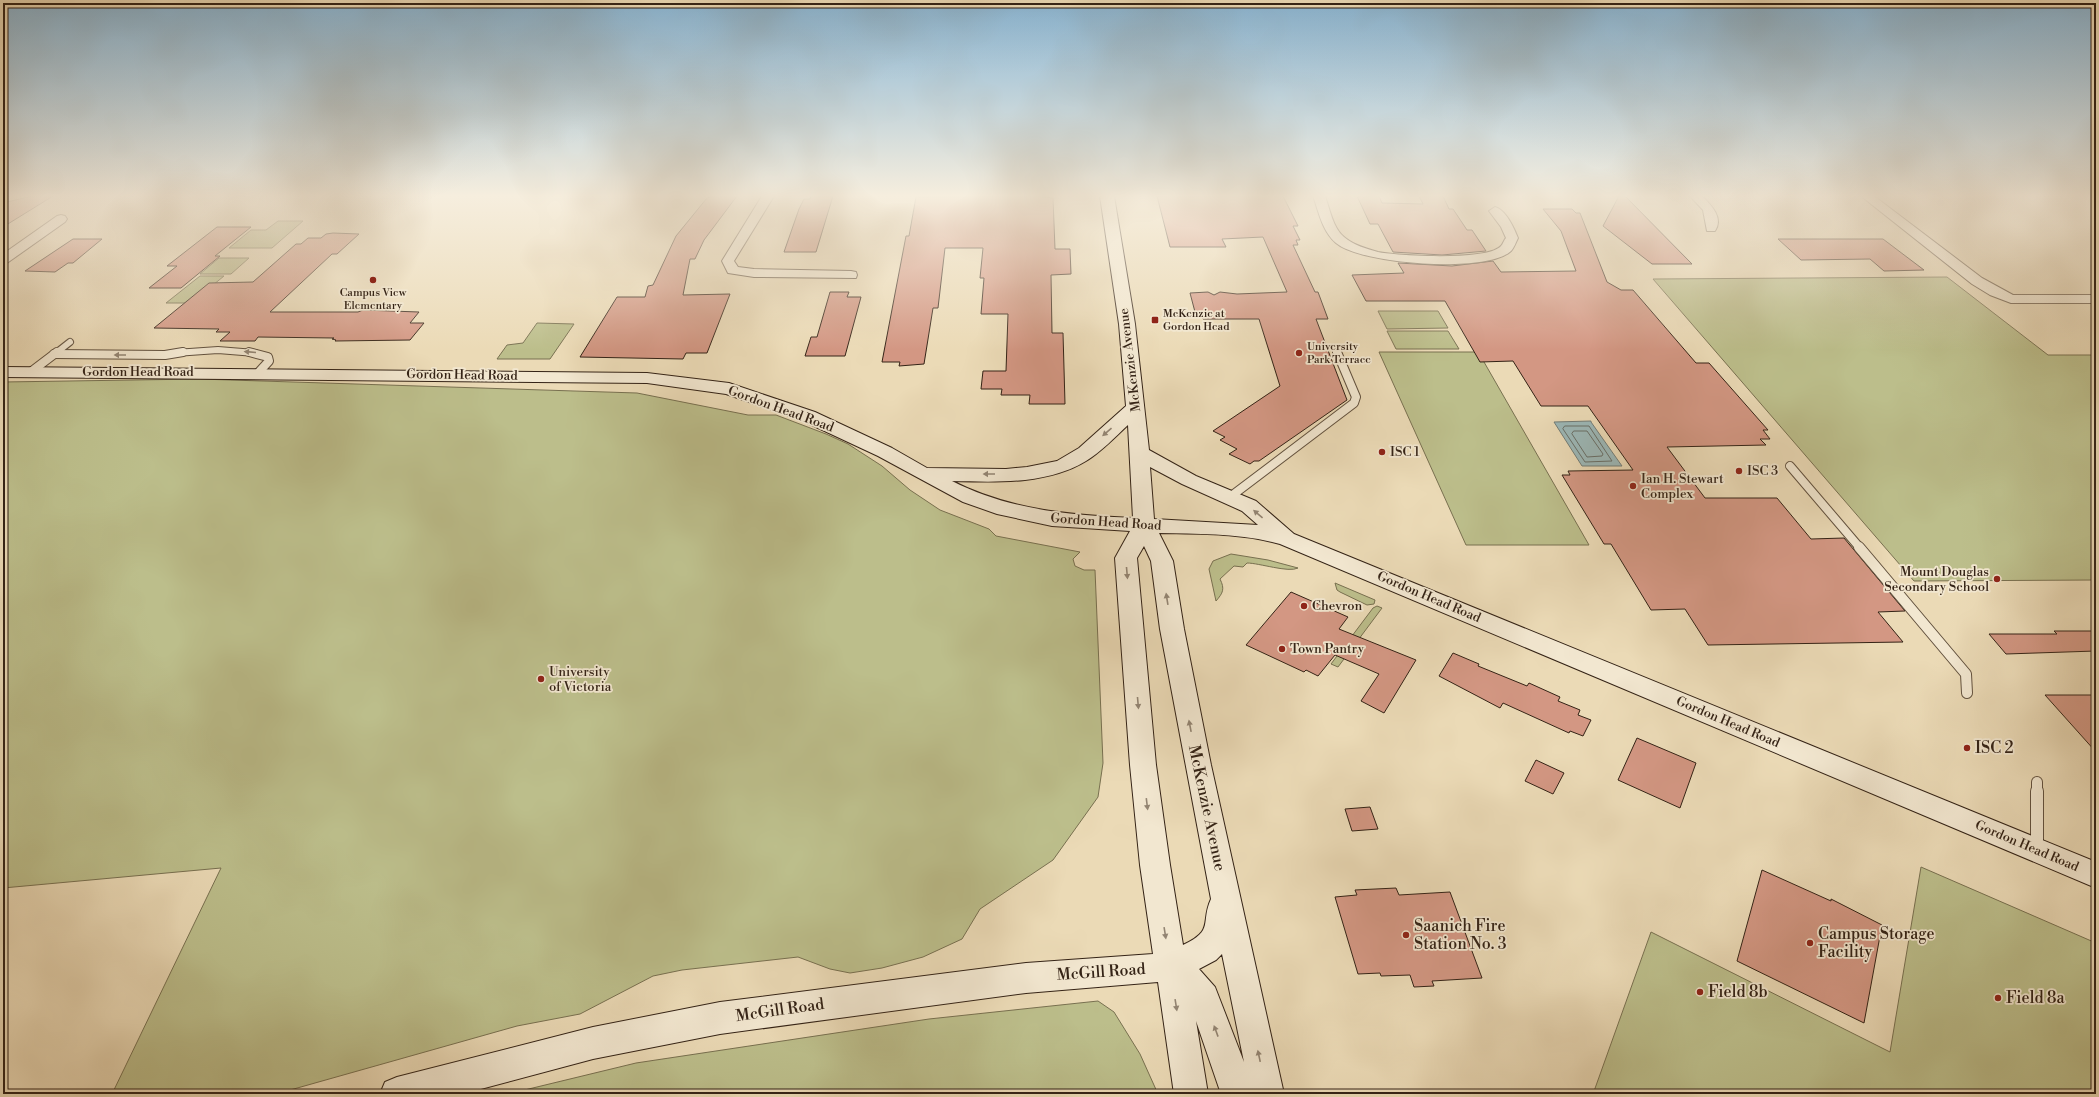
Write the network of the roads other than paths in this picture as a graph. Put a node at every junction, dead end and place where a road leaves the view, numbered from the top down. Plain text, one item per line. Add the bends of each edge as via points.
1 (21, 247) edge
2 (736, 247) edge
3 (1115, 247) edge
4 (1353, 247) edge
5 (1506, 247) edge
6 (1933, 247) edge
7 (3, 260) edge
8 (851, 275) dead end
9 (2096, 299) edge
10 (70, 342) dead end
11 (1336, 350) dead end
12 (54, 354) junction
13 (32, 371) junction
14 (3, 372) edge
15 (258, 372) junction
16 (1136, 407) junction
17 (1139, 453) junction
18 (1790, 466) dead end
19 (923, 474) junction
20 (1230, 497) junction
21 (1144, 525) junction
22 (1288, 539) junction
23 (1967, 693) dead end
24 (2037, 782) dead end
25 (2037, 850) junction
26 (2096, 875) edge
27 (1223, 888) junction
28 (1170, 967) junction
29 (397, 1094) edge
30 (1191, 1094) edge
31 (1238, 1094) edge
32 (1267, 1094) edge

1 - 7 street
2 - 8 street via 728,261 733,270 754,273
3 - 16 main road, McKenzie Avenue
4 - 5 street via 1377,255 1403,259 1467,258 1490,255
6 - 9 street via 1977,281 2012,299
10 - 12 lane
11 - 20 lane via 1356,397 1354,403
12 - 13 lane
15 -> 12 lane via 269,361 268,357 253,352 180,351 165,355
13 - 14 main road, Gordon Head Road
13 - 15 main road, Gordon Head Road
15 - 19 main road, Gordon Head Road via 647,378 729,389 821,422 886,452
16 - 17 main road, McKenzie Avenue
16 -> 19 main road via 1078,457 1051,468 1012,474
17 - 20 main road via 1189,480
17 - 21 main road, McKenzie Avenue
18 - 23 lane via 1966,674
19 - 21 main road, Gordon Head Road via 970,498 1023,514 1094,523
22 -> 20 main road via 1249,506
21 - 22 main road, Gordon Head Road via 1234,529 1263,532
27 -> 21 main road, McKenzie Avenue via 1186,705 1162,561
21 -> 28 main road via 1126,558 1142,765
22 - 25 main road, Gordon Head Road
24 - 25 lane
25 - 26 main road, Gordon Head Road
27 - 28 main road via 1222,923 1215,940 1205,950
32 -> 27 main road, McKenzie Avenue
28 - 29 main road, McGill Road via 1026,978 720,1018 593,1043
28 -> 30 main road
31 -> 28 main road via 1204,998 1189,980

